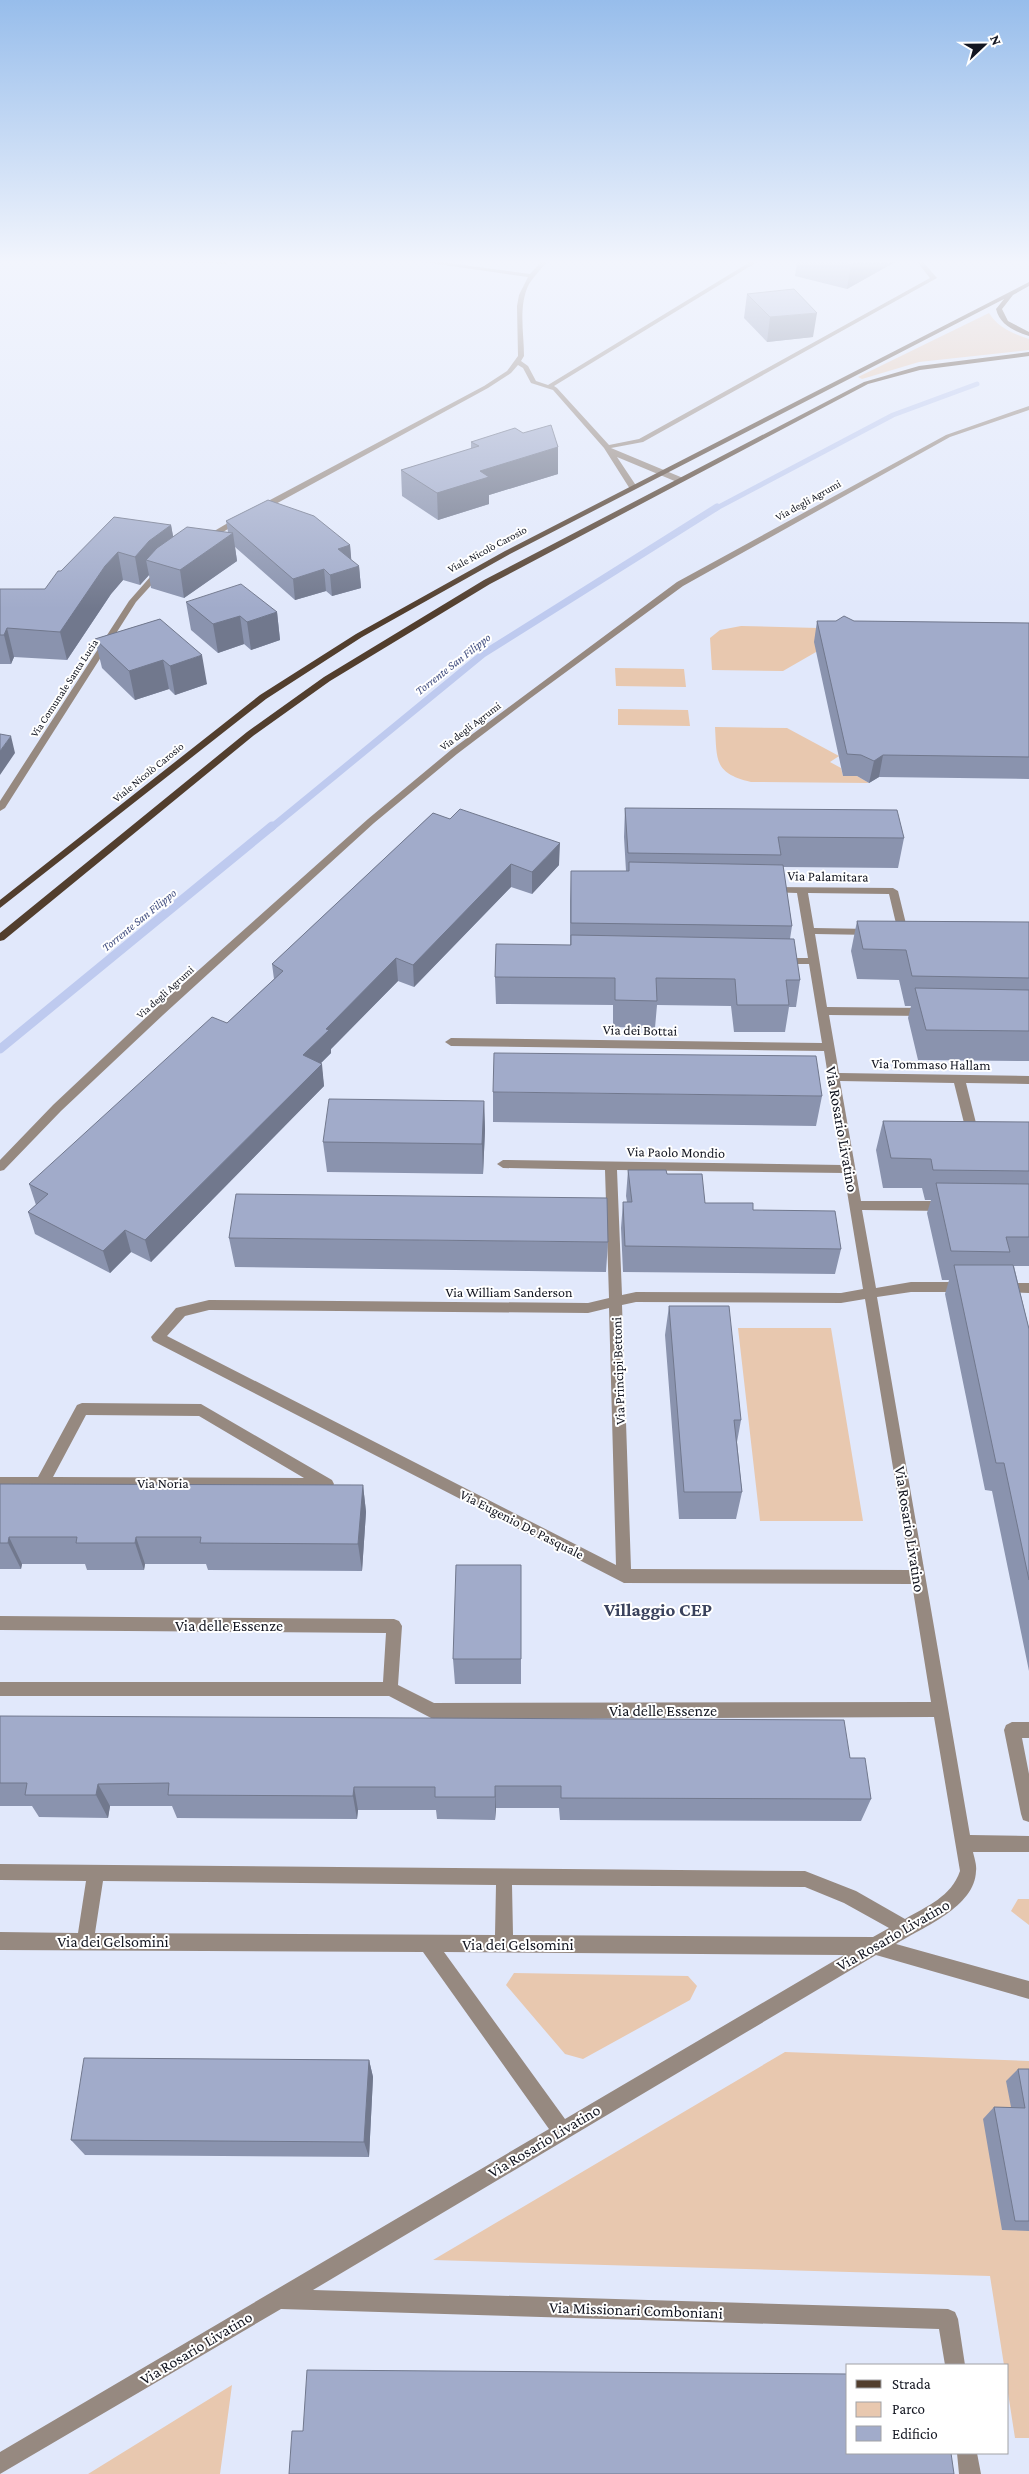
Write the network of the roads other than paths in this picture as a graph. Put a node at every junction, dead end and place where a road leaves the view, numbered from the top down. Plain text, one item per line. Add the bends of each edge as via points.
1 (498, 377) edge
2 (531, 377) edge
3 (564, 377) edge
4 (756, 377) edge
5 (843, 377) edge
6 (886, 377) edge
7 (550, 386) junction
8 (1029, 408) edge
9 (609, 449) junction
10 (660, 473) junction
11 (680, 480) junction
12 (633, 487) junction
13 (192, 546) edge
14 (168, 563) edge
15 (0, 808) edge
16 (764, 889) edge
17 (802, 890) junction
18 (0, 905) edge
19 (809, 931) junction
20 (0, 938) edge
21 (774, 961) edge
22 (814, 961) junction
23 (822, 1011) junction
24 (940, 1012) edge
25 (451, 1042) dead end
26 (828, 1047) junction
27 (834, 1077) junction
28 (959, 1079) junction
29 (1029, 1080) edge
30 (991, 1131) edge
31 (503, 1164) dead end
32 (611, 1166) junction
33 (0, 1167) edge
34 (849, 1169) junction
35 (855, 1205) junction
36 (961, 1206) edge
37 (1029, 1288) edge
38 (870, 1293) junction
39 (616, 1302) junction
40 (158, 1337) joint
41 (0, 1483) edge
42 (42, 1483) junction
43 (624, 1576) junction
44 (918, 1578) junction
45 (0, 1623) edge
46 (0, 1689) edge
47 (390, 1689) junction
48 (941, 1709) junction
49 (1029, 1730) edge
50 (1029, 1814) edge
51 (963, 1843) junction
52 (1029, 1844) edge
53 (0, 1872) edge
54 (96, 1873) junction
55 (504, 1876) junction
56 (905, 1928) junction
57 (0, 1941) edge
58 (85, 1941) junction
59 (428, 1944) junction
60 (504, 1944) junction
61 (874, 1946) junction
62 (1029, 1990) edge
63 (562, 2131) junction
64 (277, 2300) junction
65 (954, 2364) edge
66 (967, 2454) edge
67 (0, 2464) edge
68 (970, 2474) edge

1 - 13 street
2 - 7 street via 533,382
3 - 7 street
4 - 9 street via 641,442
5 - 10 main road, Viale Nicolò Carosio
6 - 11 main road via 866,383
7 - 9 street
8 - 33 street, Via degli Agrumi via 948,436 680,584 529,695 454,752 364,828 159,1012
9 - 10 street
9 - 12 street
10 - 11 street
10 - 12 main road, Viale Nicolò Carosio
11 - 20 main road via 446,605 326,679 250,734
12 - 18 main road, Viale Nicolò Carosio via 441,586 304,669 226,724
14 - 15 street, Via Comunale Santa Lucia via 133,601
16 - 17 street, Via Palamitara
17 - 19 street, Via Rosario Livatino
17 - 19 street, Via Palamitara via 893,891 898,932
19 - 22 street, Via Rosario Livatino
21 - 22 street
22 - 23 street, Via Rosario Livatino
23 - 24 street
23 - 26 street, Via Rosario Livatino
25 - 26 street, Via dei Bottai
26 - 27 street, Via Rosario Livatino
27 - 28 street, Via Tommaso Hallam
27 - 34 street, Via Rosario Livatino
28 - 29 street, Via Tommaso Hallam
28 - 30 street via 972,1131
31 - 32 street, Via Paolo Mondio
32 - 34 street, Via Paolo Mondio
32 - 39 street, Via Principi Bettoni
34 - 35 street, Via Rosario Livatino
35 - 36 street
35 - 38 street, Via Rosario Livatino
37 - 38 street, Via William Sanderson via 911,1286
38 - 39 street, Via William Sanderson via 841,1298 636,1297
38 - 44 street, Via Rosario Livatino
39 - 40 street, Via William Sanderson via 588,1308 209,1305 181,1312
39 - 43 street, Via Principi Bettoni
40 - 43 street, Via Eugenio De Pasquale
41 - 42 street, Via Noria
42 - 42 street, Via Noria via 327,1484 201,1410 92,1409 82,1409
43 - 44 street, Via Eugenio De Pasquale
44 - 48 street, Via Rosario Livatino
45 - 47 street, Via delle Essenze via 394,1626
46 - 47 street, Via delle Essenze
47 - 48 street, Via delle Essenze via 433,1711
48 - 51 street, Via Rosario Livatino
49 - 50 street via 1012,1730
51 - 52 street
51 - 56 street, Via Rosario Livatino via 968,1872 964,1887 953,1900
53 - 54 street
54 - 55 street
54 - 58 street
55 - 56 street via 805,1879 850,1897
55 - 60 street
56 - 61 street, Via Rosario Livatino
57 - 58 street, Via dei Gelsomini
58 - 59 street, Via dei Gelsomini
59 - 60 street, Via dei Gelsomini
59 - 63 street
60 - 61 street, Via dei Gelsomini
61 - 62 street, Via dei Gelsomini
61 - 63 street, Via Rosario Livatino
63 - 64 street, Via Rosario Livatino
64 - 65 street, Via Missionari Comboniani via 948,2319
64 - 67 street, Via Rosario Livatino
66 - 68 street

